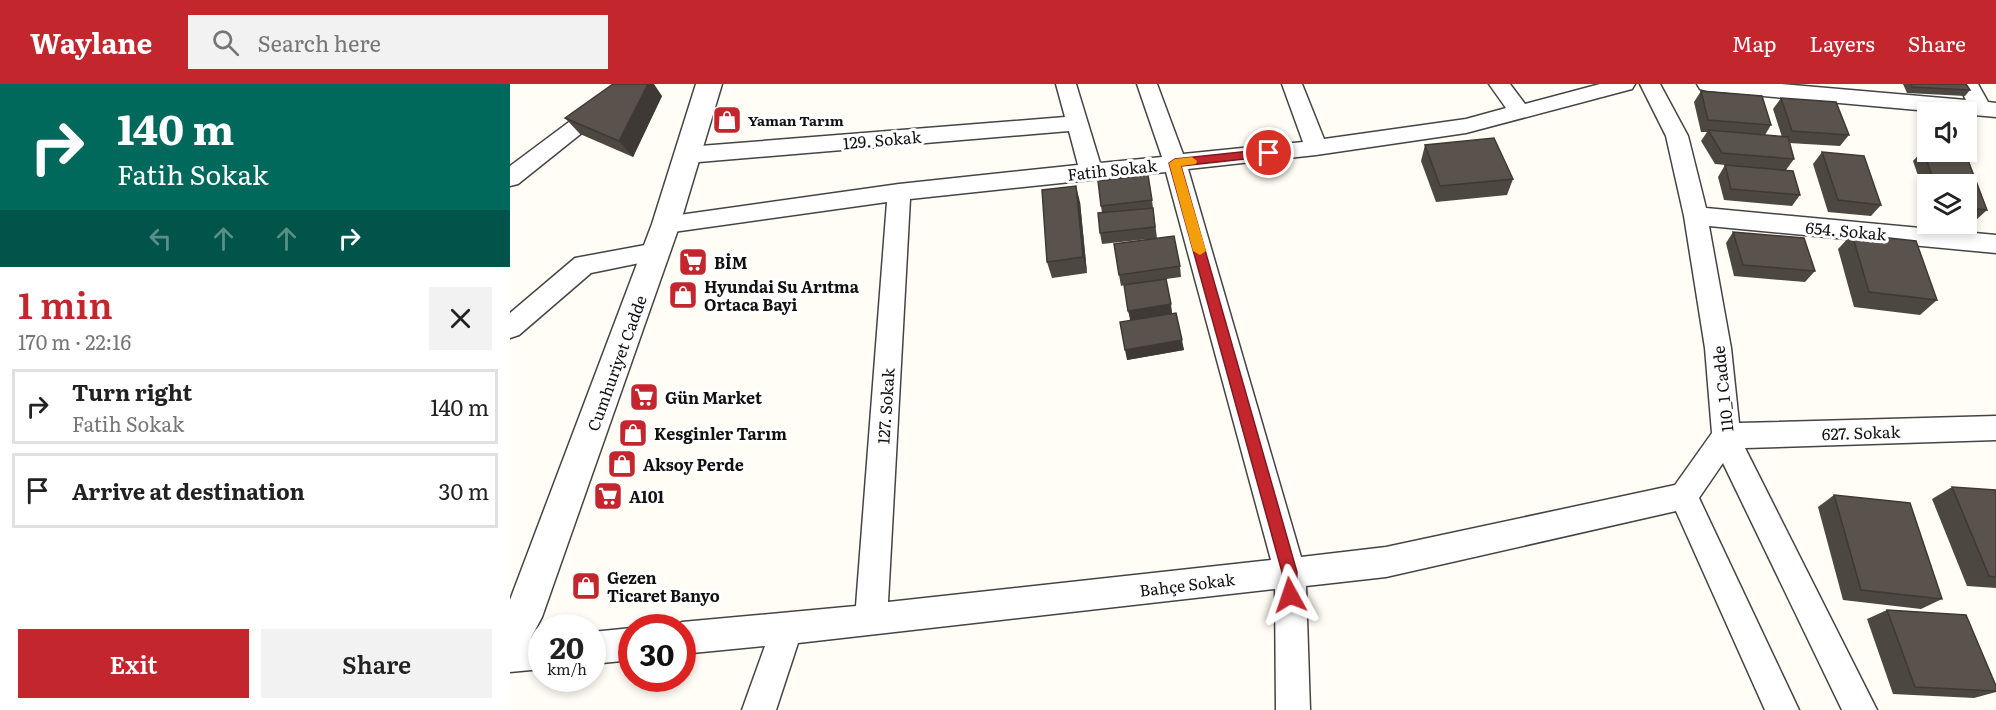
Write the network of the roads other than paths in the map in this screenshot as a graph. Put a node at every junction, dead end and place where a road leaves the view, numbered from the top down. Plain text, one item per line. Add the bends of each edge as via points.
1 (633, 84) edge
2 (709, 84) edge
3 (1066, 84) edge
4 (1147, 84) edge
5 (1292, 84) edge
6 (1499, 84) edge
7 (1625, 84) edge
8 (1650, 84) edge
9 (1707, 84) edge
10 (1968, 84) edge
11 (1989, 110) edge
12 (1520, 112) junction
13 (1077, 123) junction
14 (1316, 148) junction
15 (687, 155) junction
16 (519, 162) edge
17 (1175, 163) junction
18 (1091, 171) junction
19 (510, 178) edge
20 (899, 192) junction
21 (1696, 216) junction
22 (661, 238) junction
23 (1996, 244) edge
24 (510, 328) edge
25 (1996, 428) edge
26 (1726, 436) junction
27 (1684, 496) junction
28 (1290, 572) junction
29 (871, 621) junction
30 (787, 628) junction
31 (696, 637) edge
32 (511, 639) edge
33 (528, 647) edge
34 (759, 710) edge
35 (1293, 710) edge
36 (1782, 710) edge
37 (1860, 710) edge

1 - 16 street
2 - 15 street, Cumhuriyet Cadde
3 - 13 street
4 - 17 street
5 - 14 street
6 - 12 street
7 - 12 street, Fatih Sokak
8 - 21 street, 110_1 Cadde via 1677,136
9 - 11 street
10 - 11 street
12 - 14 street, Fatih Sokak via 1466,126
13 - 15 street, 129. Sokak
13 - 18 street
14 - 17 street, Fatih Sokak
15 - 22 street, Cumhuriyet Cadde
16 - 19 street
17 - 18 street, Fatih Sokak
17 - 28 street
18 - 20 street, Fatih Sokak
20 - 22 street, Fatih Sokak
20 - 29 street, 127. Sokak
21 - 23 street, 654. Sokak
21 - 26 street, 110_1 Cadde via 1718,348
22 - 24 street, Fatih Sokak via 584,265
22 - 32 street, Cumhuriyet Cadde via 523,617
25 - 26 street, 627. Sokak
26 - 27 street
26 - 37 street, 110_1 Cadde
27 - 28 street, Bahçe Sokak via 1386,562
27 - 36 street
28 - 29 street, Bahçe Sokak
28 - 35 street
29 - 30 street, Bahçe Sokak
30 - 31 street, Bahçe Sokak
30 - 34 street
32 - 33 street

